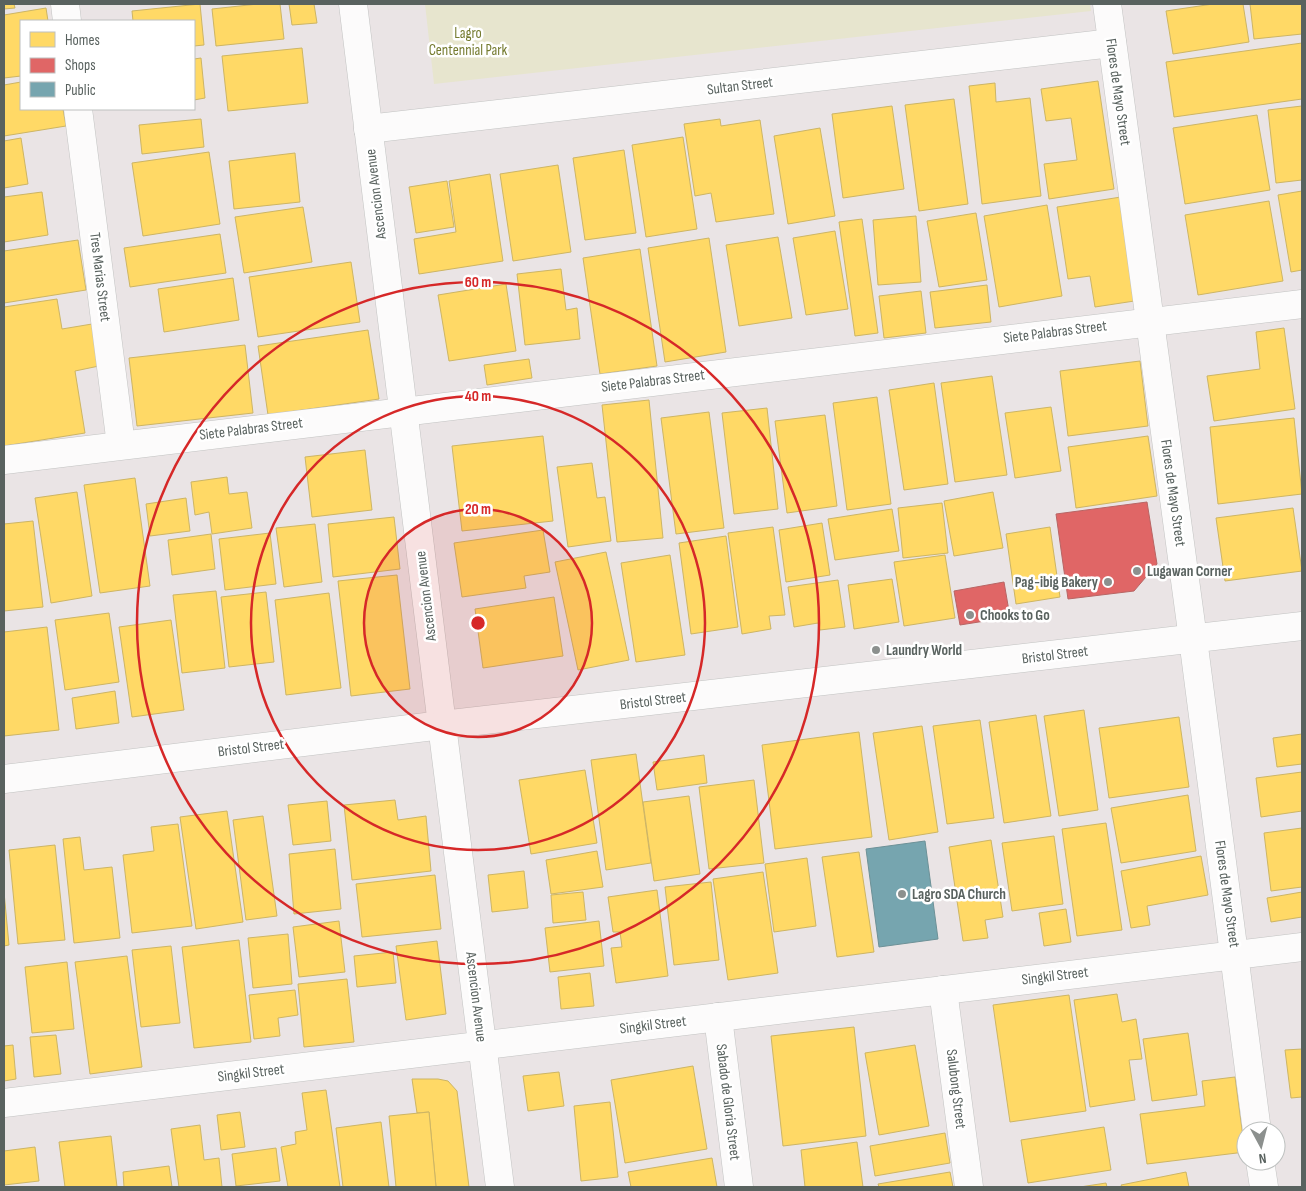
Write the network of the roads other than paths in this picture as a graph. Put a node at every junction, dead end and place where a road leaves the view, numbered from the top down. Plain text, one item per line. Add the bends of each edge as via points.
1 (65, 4) edge
2 (353, 4) edge
3 (1107, 4) edge
4 (67, 20) edge
5 (1112, 43) junction
6 (78, 110) edge
7 (368, 129) junction
8 (1302, 304) edge
9 (1150, 321) junction
10 (403, 411) junction
11 (122, 445) junction
12 (4, 460) edge
13 (1302, 626) edge
14 (1193, 639) junction
15 (442, 725) junction
16 (4, 779) edge
17 (1302, 947) edge
18 (1235, 955) junction
19 (944, 990) junction
20 (718, 1017) junction
21 (482, 1045) junction
22 (4, 1103) edge
23 (1255, 1121) edge
24 (1262, 1171) edge
25 (500, 1187) edge
26 (739, 1187) edge
27 (969, 1187) edge
28 (1264, 1187) edge

1 - 4 street
2 - 7 street, Ascencion Avenue
3 - 5 street, Flores de Mayo Street
5 - 7 street, Sultan Street
5 - 9 street, Flores de Mayo Street
6 - 11 street, Tres Marias Street
7 - 10 street, Ascencion Avenue
8 - 9 street, Siete Palabras Street
9 - 10 street, Siete Palabras Street
9 - 14 street, Flores de Mayo Street
10 - 11 street, Siete Palabras Street
10 - 15 street, Ascencion Avenue
11 - 12 street, Siete Palabras Street
13 - 14 street, Bristol Street
14 - 15 street, Bristol Street
14 - 18 street, Flores de Mayo Street
15 - 16 street, Bristol Street
15 - 21 street, Ascencion Avenue
17 - 18 street, Singkil Street
18 - 19 street, Singkil Street
18 - 23 street, Flores de Mayo Street
19 - 20 street, Singkil Street
19 - 27 street, Salubong Street
20 - 21 street, Singkil Street
20 - 26 street, Sabado de Gloria Street
21 - 22 street, Singkil Street
21 - 25 street, Ascencion Avenue
24 - 28 street

